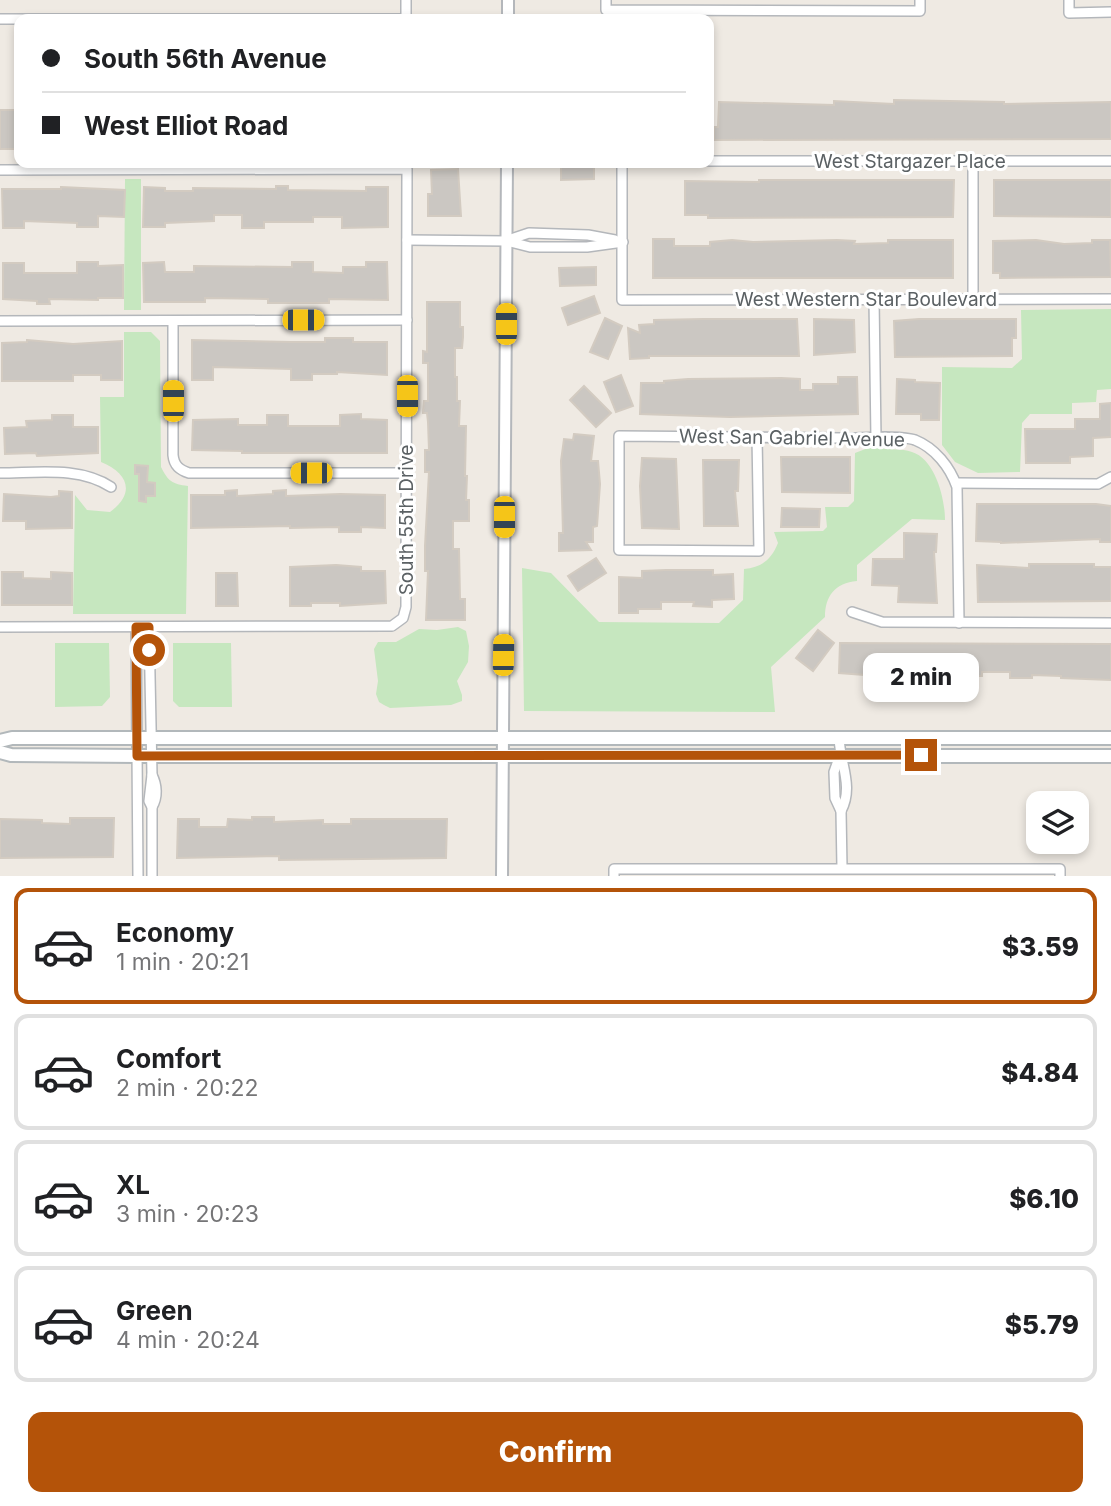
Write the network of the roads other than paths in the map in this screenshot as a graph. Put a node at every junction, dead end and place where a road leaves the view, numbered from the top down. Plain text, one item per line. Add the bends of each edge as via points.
1 (606, 0) edge
2 (920, 0) edge
3 (1069, 0) edge
4 (1111, 12) edge
5 (1111, 160) edge
6 (714, 161) edge
7 (973, 161) junction
8 (507, 168) edge
9 (622, 168) edge
10 (0, 170) edge
11 (407, 240) junction
12 (507, 241) junction
13 (623, 242) junction
14 (973, 298) junction
15 (874, 299) junction
16 (1111, 299) edge
17 (173, 320) junction
18 (407, 320) junction
19 (0, 321) edge
20 (757, 437) junction
21 (876, 439) junction
22 (0, 473) edge
23 (406, 473) junction
24 (1111, 477) edge
25 (956, 483) junction
26 (111, 487) dead end
27 (852, 612) dead end
28 (959, 622) junction
29 (1111, 623) edge
30 (0, 627) edge
31 (136, 627) junction
32 (149, 627) junction
33 (502, 737) junction
34 (137, 738) junction
35 (151, 738) junction
36 (839, 738) junction
37 (1111, 738) edge
38 (0, 741) edge
39 (0, 752) edge
40 (502, 755) junction
41 (840, 755) junction
42 (137, 756) junction
43 (151, 756) junction
44 (1111, 756) edge
45 (138, 807) junction
46 (152, 807) junction
47 (842, 868) junction
48 (614, 872) edge
49 (1060, 872) edge
50 (138, 876) edge
51 (152, 876) edge
52 (502, 876) edge

1 - 2 street via 606,10 920,11
3 - 4 street via 1069,13
5 - 7 street, West Stargazer Place
6 - 7 street, West Stargazer Place
7 - 14 street
8 - 12 street
9 - 13 street
10 - 11 street, South 55th Drive via 407,169
11 - 12 street
11 - 18 street, South 55th Drive
12 - 13 street via 529,233 588,235
12 - 33 street
13 - 15 street, West Western Star Boulevard via 622,300
14 - 15 street, West Western Star Boulevard
14 - 16 street, West Western Star Boulevard
15 - 21 street
17 - 18 street
17 - 19 street
17 - 23 street via 173,455 177,467 190,473
18 - 23 street, South 55th Drive
20 - 20 street, West San Gabriel Avenue via 758,551 619,550 620,436
20 - 21 street, West San Gabriel Avenue
21 - 25 street, West San Gabriel Avenue via 907,438 922,444 941,460
22 - 26 street via 77,474
23 - 32 street, South 55th Drive via 407,607 403,618 392,626
24 - 25 street via 1098,484
25 - 28 street
27 - 28 street via 882,622
28 - 29 street
30 - 31 street
31 - 32 street
31 - 34 street
32 - 35 street
33 - 35 main road
33 - 36 main road
33 - 40 street
34 - 35 main road
34 - 38 main road
34 - 42 street
35 - 43 street
36 - 37 main road
36 - 41 street
39 - 42 main road
40 - 41 main road
40 - 43 main road
40 - 52 street
41 - 44 main road
41 - 47 street via 834,772 835,798 841,811
42 - 43 main road
42 - 45 street
43 - 46 street via 156,783
45 - 46 street
45 - 50 street
46 - 51 street
47 - 48 street
47 - 49 street

